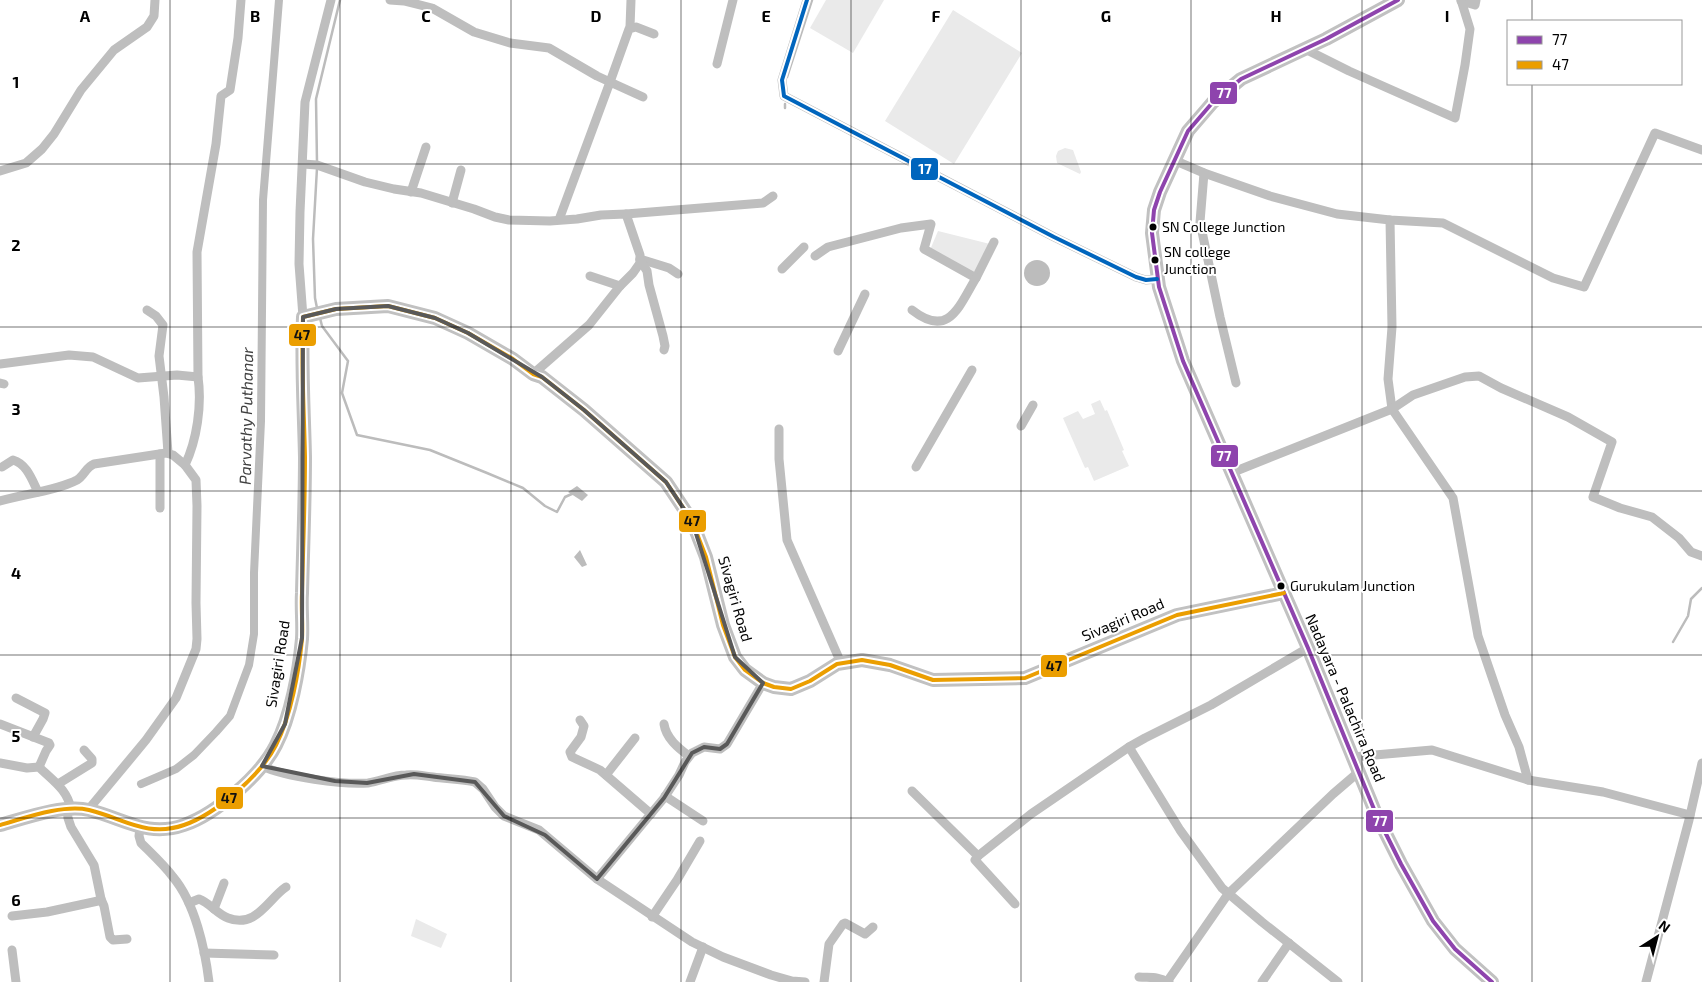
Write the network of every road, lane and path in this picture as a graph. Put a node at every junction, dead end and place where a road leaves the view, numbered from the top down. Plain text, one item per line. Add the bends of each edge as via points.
1 (155, 0) edge
2 (241, 0) edge
3 (331, 0) edge
4 (390, 0) edge
5 (631, 0) edge
6 (733, 0) edge
7 (807, 0) edge
8 (1398, 0) edge
9 (1461, 0) edge
10 (1476, 0) edge
11 (630, 27) junction
12 (654, 34) dead end
13 (1305, 49) junction
14 (717, 64) dead end
15 (610, 82) junction
16 (643, 97) dead end
17 (426, 147) dead end
18 (1702, 150) edge
19 (1176, 160) junction
20 (303, 164) junction
21 (461, 170) dead end
22 (0, 171) edge
23 (1204, 172) junction
24 (411, 192) junction
25 (773, 196) dead end
26 (452, 203) junction
27 (626, 214) junction
28 (560, 217) dead end
29 (1390, 220) junction
30 (994, 242) dead end
31 (804, 247) dead end
32 (816, 256) dead end
33 (640, 260) junction
34 (782, 270) dead end
35 (678, 274) dead end
36 (590, 276) dead end
37 (976, 278) junction
38 (1157, 280) junction
39 (620, 286) junction
40 (865, 294) dead end
41 (146, 310) dead end
42 (912, 310) dead end
43 (304, 317) junction
44 (664, 350) dead end
45 (838, 351) dead end
46 (0, 364) edge
47 (972, 370) dead end
48 (533, 374) junction
49 (160, 377) junction
50 (198, 377) junction
51 (1236, 383) dead end
52 (1033, 405) dead end
53 (1392, 409) junction
54 (1020, 426) dead end
55 (779, 429) dead end
56 (164, 453) junction
57 (185, 465) junction
58 (2, 467) dead end
59 (916, 467) dead end
60 (1231, 473) junction
61 (38, 492) junction
62 (0, 501) edge
63 (160, 508) dead end
64 (1702, 556) edge
65 (1284, 593) junction
66 (1308, 648) junction
67 (841, 663) junction
68 (763, 684) junction
69 (16, 698) dead end
70 (580, 720) dead end
71 (0, 724) edge
72 (664, 724) dead end
73 (33, 737) junction
74 (635, 738) dead end
75 (1129, 747) junction
76 (84, 750) dead end
77 (689, 756) junction
78 (1352, 756) junction
79 (0, 763) edge
80 (1702, 763) edge
81 (262, 766) junction
82 (39, 768) junction
83 (606, 774) junction
84 (1360, 774) junction
85 (1528, 780) junction
86 (58, 784) junction
87 (912, 791) dead end
88 (665, 796) junction
89 (69, 809) junction
90 (88, 810) junction
91 (651, 814) junction
92 (1690, 815) junction
93 (703, 821) dead end
94 (0, 825) edge
95 (140, 828) junction
96 (700, 841) dead end
97 (978, 856) junction
98 (597, 879) junction
99 (224, 883) dead end
100 (286, 887) dead end
101 (1228, 894) junction
102 (101, 899) junction
103 (189, 903) junction
104 (1015, 904) dead end
105 (214, 909) junction
106 (12, 916) dead end
107 (652, 917) junction
108 (873, 927) dead end
109 (127, 939) dead end
110 (1289, 943) junction
111 (703, 947) junction
112 (12, 950) dead end
113 (204, 953) junction
114 (274, 955) dead end
115 (1139, 977) dead end
116 (16, 982) edge
117 (209, 982) edge
118 (690, 982) edge
119 (805, 982) edge
120 (824, 982) edge
121 (1168, 982) edge
122 (1262, 982) edge
123 (1338, 982) edge
124 (1492, 982) edge
125 (1646, 982) edge

1 - 22 street via 154,16 147,27 114,50 81,90 42,149 26,163
2 - 50 street via 230,90 220,96 216,144 197,252
3 - 20 street via 305,102
4 - 15 street via 432,8 474,32 549,48
5 - 11 street
6 - 14 street
7 - 38 street via 782,80 784,96 1054,237 1136,277
8 - 13 main road, Nadayara - Palachira Road
9 - 10 street via 1475,4
9 - 13 street via 1470,29 1455,118
11 - 12 street via 636,26
11 - 15 street
13 - 19 main road, Nadayara - Palachira Road via 1241,79 1213,102 1188,131
15 - 16 street
15 - 28 street
17 - 24 street
18 - 29 street via 1655,133 1584,287 1553,278 1443,223
19 - 23 street
19 - 38 main road, Nadayara - Palachira Road via 1160,192 1153,217
20 - 24 street via 317,165 365,182
20 - 43 street via 299,264
21 - 26 street
23 - 29 street via 1270,196 1337,214
23 - 51 street via 1200,222
24 - 26 street
25 - 27 street via 763,203
26 - 27 street via 495,217 529,221
27 - 33 street
29 - 53 street via 1392,327 1388,379
30 - 37 street
31 - 34 street
32 - 37 street via 828,247 901,228 931,224 924,250
33 - 35 street via 669,268
33 - 39 street
33 - 44 street via 647,271
36 - 39 street
37 - 42 street via 953,315 942,322 932,321
38 - 60 main road, Nadayara - Palachira Road via 1183,361
39 - 48 street via 589,325
40 - 45 street
41 - 49 street via 163,325 159,348
43 - 48 main road, Sivagiri Road via 336,309 388,306 435,318 468,333
43 - 81 main road, Sivagiri Road via 302,638 285,724 276,746
46 - 49 street via 69,355 92,357 138,378
47 - 59 street
48 - 68 main road, Sivagiri Road via 542,377 584,410 666,482 692,521 735,657
49 - 50 street
49 - 56 street via 164,397
50 - 57 street via 197,420
52 - 54 street
53 - 60 street
53 - 64 street via 1413,395 1465,377 1479,376 1568,417 1612,442 1592,497 1652,516 1691,552
53 - 85 street via 1453,498 1478,636
55 - 67 street via 787,540
56 - 57 street via 173,455
56 - 61 street via 94,464 78,479
56 - 63 street
57 - 90 street via 196,480 196,649 176,698
58 - 61 street via 13,460 24,465
60 - 65 main road, Nadayara - Palachira Road
61 - 62 street
65 - 66 main road, Nadayara - Palachira Road
65 - 67 main road, Sivagiri Road via 1177,615 1025,678 933,680 890,665 862,660
66 - 75 street via 1211,705
66 - 78 main road, Nadayara - Palachira Road
67 - 68 main road, Sivagiri Road via 791,689
68 - 77 street via 724,747 702,747
69 - 73 street via 45,713
70 - 83 street via 584,724 582,734 570,755
71 - 73 street
72 - 77 street via 672,741
73 - 82 street via 50,744
74 - 83 street
75 - 97 street via 1031,814
75 - 101 street via 1180,830
76 - 86 street via 92,763
77 - 88 street
78 - 84 main road, Nadayara - Palachira Road
78 - 85 street via 1432,750
79 - 82 street
80 - 92 street
81 - 95 main road, Sivagiri Road via 245,786 203,816 169,830
81 - 98 street via 297,776 335,781 367,783 414,774 475,782 504,816 545,835
82 - 86 street
83 - 91 street
84 - 101 street via 1333,794
84 - 124 main road, Nadayara - Palachira Road via 1389,841 1433,921 1454,949
85 - 92 street via 1603,792
86 - 89 street via 65,792
87 - 97 street
88 - 91 street
88 - 93 street
89 - 90 main road, Sivagiri Road
89 - 94 main road, Sivagiri Road
89 - 102 street via 71,827 94,865
90 - 95 main road, Sivagiri Road
91 - 98 street
92 - 125 street
95 - 103 street via 141,843 174,878
96 - 107 street
97 - 104 street via 975,860
98 - 107 street
99 - 105 street
100 - 105 street via 252,918 234,920
101 - 110 street
101 - 121 street
102 - 106 street via 47,912
102 - 109 street via 110,937 113,940
103 - 105 street via 199,899
103 - 113 street
107 - 111 street
108 - 120 street via 866,934 843,924 829,944
110 - 122 street
110 - 123 street
111 - 118 street
111 - 119 street via 771,975
112 - 116 street
113 - 114 street
113 - 117 street
115 - 121 street via 1154,977

